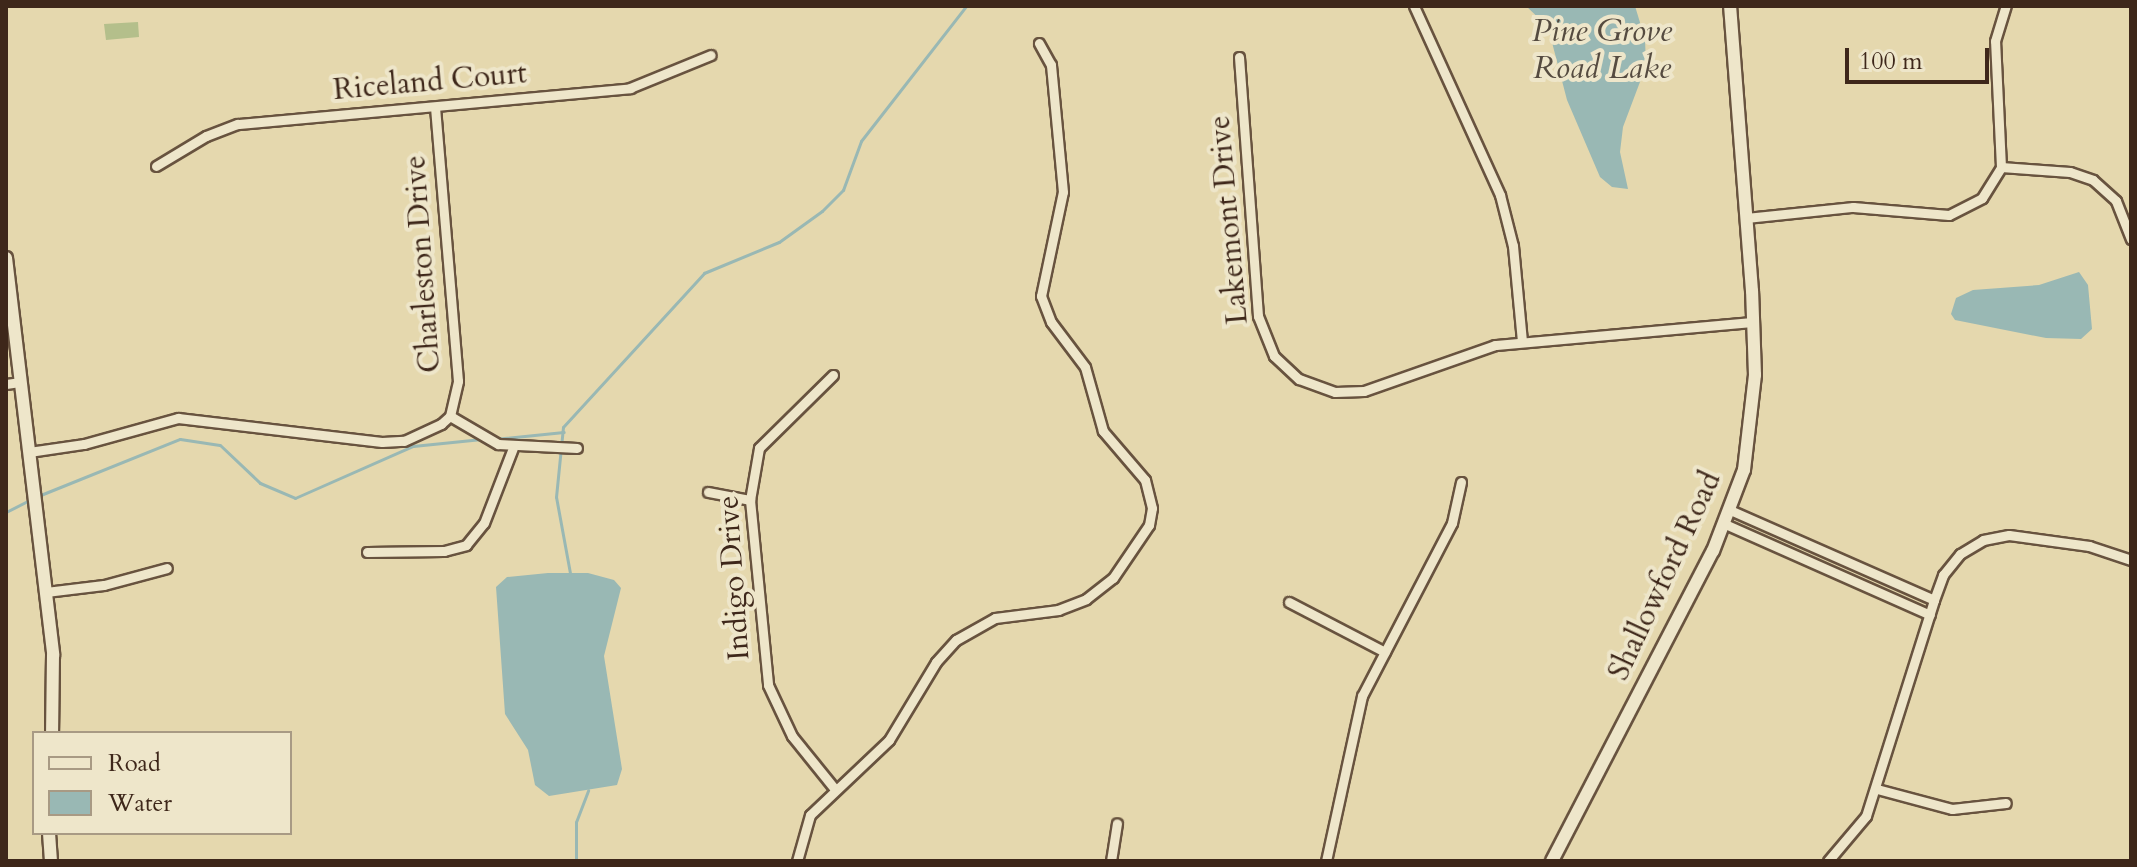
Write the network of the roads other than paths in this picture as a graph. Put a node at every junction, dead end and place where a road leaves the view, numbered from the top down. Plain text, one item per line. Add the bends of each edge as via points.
1 (1414, 6) edge
2 (1730, 6) edge
3 (2006, 6) edge
4 (1039, 43) dead end
5 (711, 55) dead end
6 (1239, 57) dead end
7 (435, 107) junction
8 (156, 166) dead end
9 (2001, 167) junction
10 (1746, 218) junction
11 (2131, 239) edge
12 (6, 258) edge
13 (1753, 322) junction
14 (1522, 342) junction
15 (833, 375) dead end
16 (21, 382) junction
17 (6, 384) edge
18 (450, 416) junction
19 (513, 448) junction
20 (577, 448) dead end
21 (29, 452) junction
22 (1461, 482) dead end
23 (708, 492) dead end
24 (750, 500) junction
25 (1730, 510) junction
26 (1725, 524) junction
27 (367, 552) dead end
28 (2131, 560) edge
29 (167, 568) dead end
30 (46, 592) junction
31 (1934, 600) junction
32 (1289, 602) dead end
33 (1930, 615) junction
34 (1385, 652) junction
35 (52, 731) edge
36 (834, 788) junction
37 (1877, 789) junction
38 (2006, 803) dead end
39 (1117, 823) dead end
40 (49, 835) edge
41 (51, 861) edge
42 (797, 861) edge
43 (1111, 861) edge
44 (1326, 861) edge
45 (1552, 861) edge
46 (1828, 861) edge

1 - 14 street via 1500,195 1513,246
2 - 10 street, Shallowford Road
3 - 9 street via 1995,41
4 - 36 street via 1051,65 1063,192 1041,296 1051,322 1085,367 1103,431 1145,480 1151,516 1113,578 1086,599 1058,610 995,618 956,640 936,662 889,740
5 - 7 street, Riceland Court via 630,88
6 - 14 street, Lakemont Drive via 1258,316 1267,344 1283,366 1315,387 1355,392 1474,350
7 - 8 street, Riceland Court via 238,124
7 - 18 street, Charleston Drive via 456,338 458,381
9 - 10 street via 1982,198 1949,215 1853,207
9 - 11 street via 2070,172 2093,180 2116,201
10 - 13 street, Shallowford Road
12 - 16 street
13 - 14 street, Lakemont Drive
13 - 25 street, Shallowford Road via 1751,430
15 - 24 street, Indigo Drive via 759,448
16 - 17 street
16 - 21 street
18 - 19 street
18 - 21 street, Charleston Drive via 404,441 178,418 84,444
19 - 20 street
19 - 27 street via 484,523 466,545 444,551
21 - 30 street
22 - 34 street via 1452,523
23 - 24 street
24 - 36 street, Indigo Drive via 768,685 792,736
25 - 26 street, Shallowford Road
25 - 31 street
26 - 33 street
26 - 45 street, Shallowford Road
28 - 31 street via 2089,546 1995,536 1960,554 1943,575
29 - 30 street via 104,585
30 - 35 street via 53,655
31 - 33 street
32 - 34 street
33 - 37 street
34 - 44 street via 1352,727
36 - 42 street via 810,815
37 - 38 street via 1952,809
37 - 46 street via 1850,840
39 - 43 street
40 - 41 street

